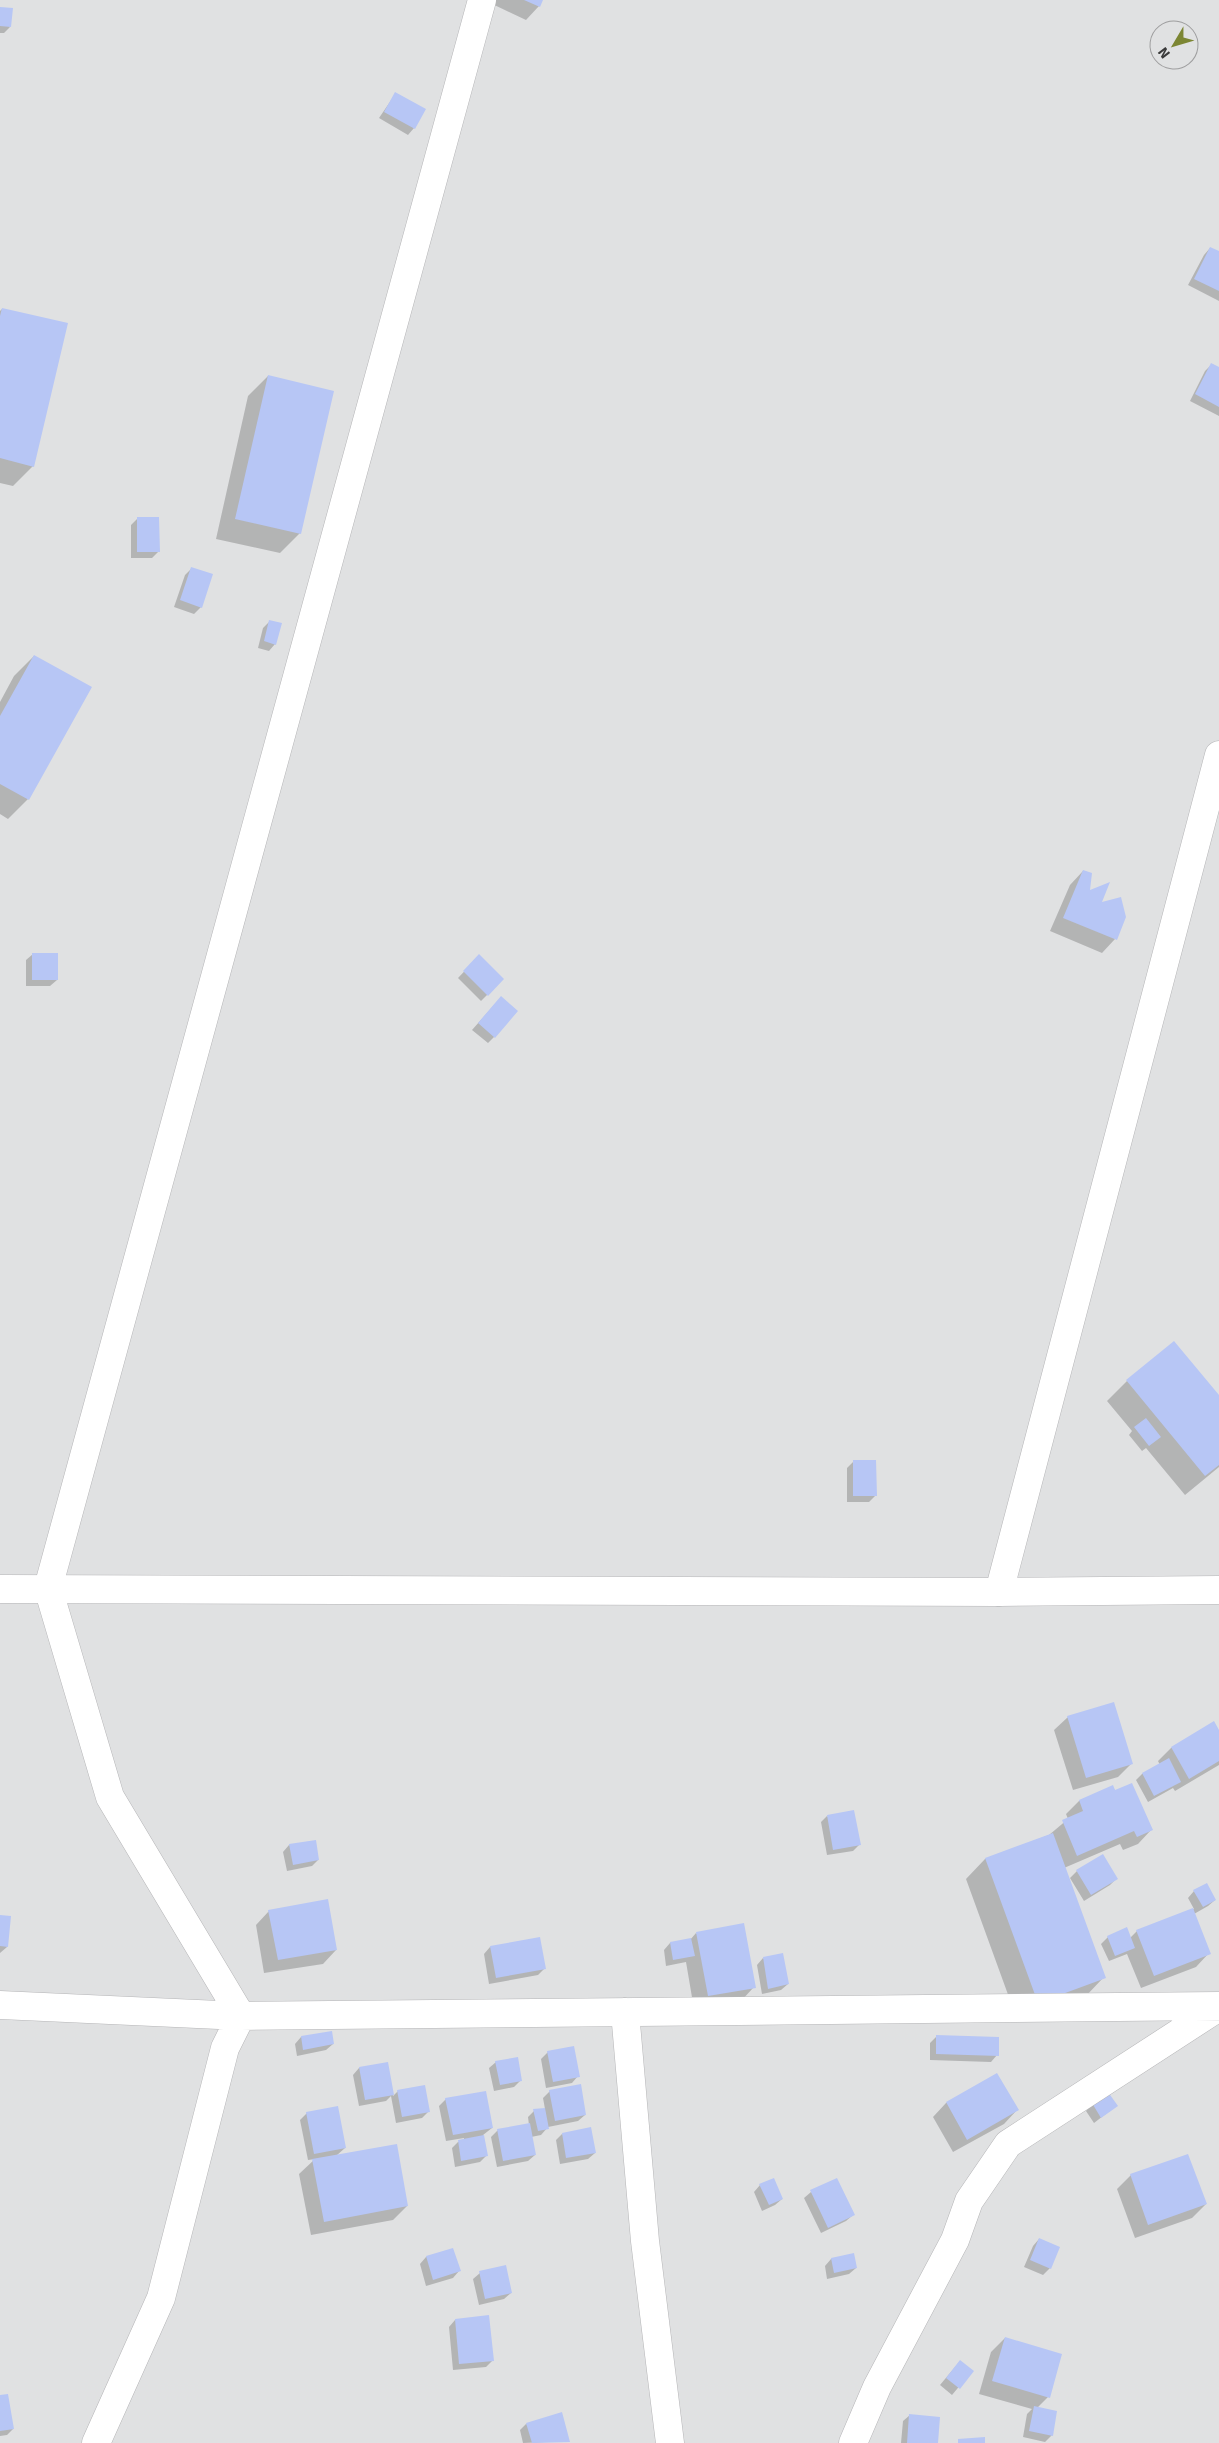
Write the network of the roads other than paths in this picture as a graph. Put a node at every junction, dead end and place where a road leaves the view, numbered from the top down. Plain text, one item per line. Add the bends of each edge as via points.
1 (482, 0) edge
2 (1219, 755) edge
3 (48, 1588) junction
4 (0, 1589) edge
5 (1219, 1590) edge
6 (999, 1592) junction
7 (0, 2005) edge
8 (1219, 2007) edge
9 (625, 2012) junction
10 (241, 2016) junction
11 (96, 2443) edge
12 (670, 2443) edge
13 (852, 2443) edge

1 - 3 street
2 - 6 street
3 - 4 street
3 - 6 street
3 - 10 street via 110,1797
5 - 6 street
7 - 10 street
8 - 9 street
8 - 13 street via 1008,2144 969,2201 955,2240 877,2387
9 - 10 street
9 - 12 street via 645,2241
10 - 11 street via 225,2048 161,2298

